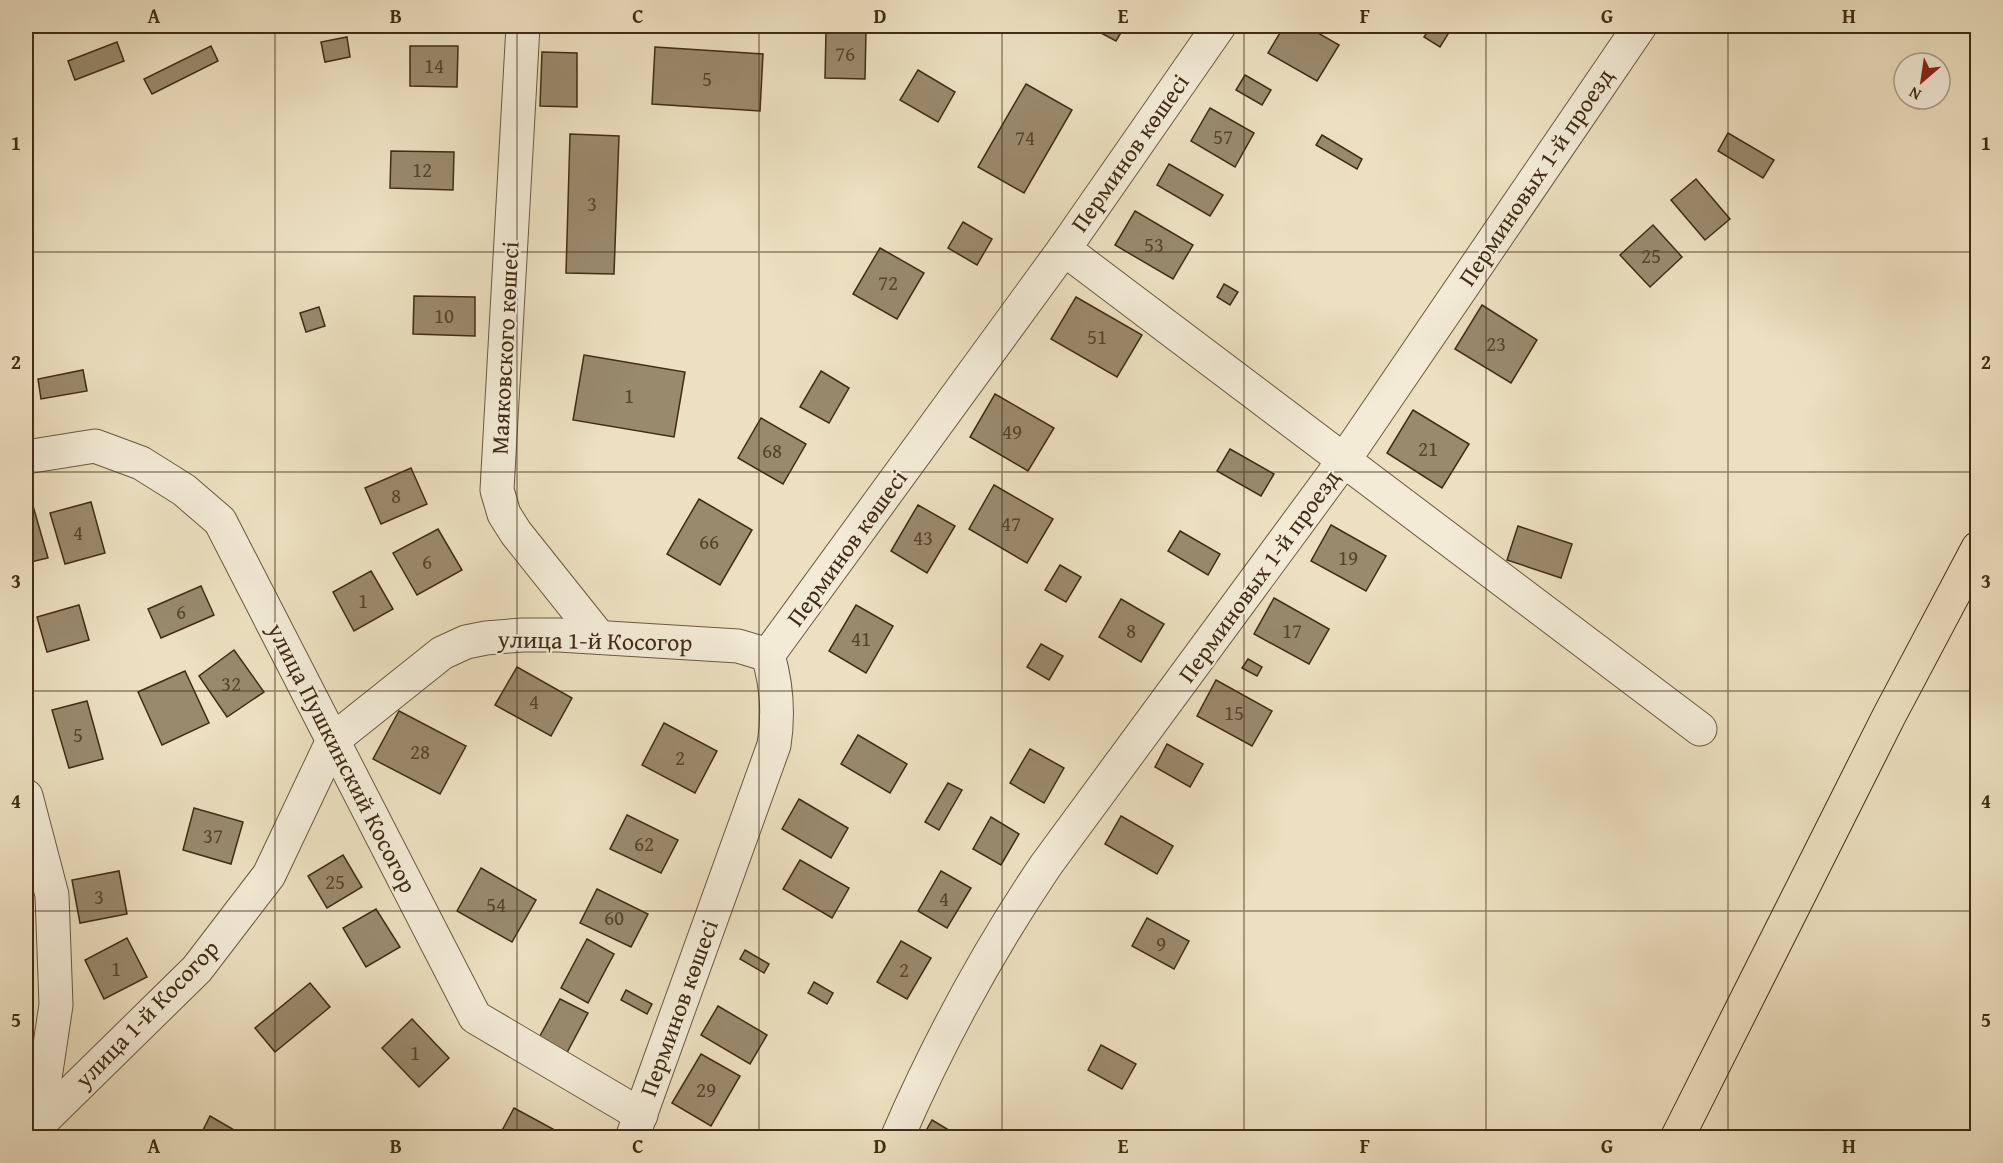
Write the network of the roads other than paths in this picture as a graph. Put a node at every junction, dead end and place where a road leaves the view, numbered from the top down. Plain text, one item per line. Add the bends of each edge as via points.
1 (523, 26) edge
2 (1219, 26) edge
3 (1640, 26) edge
4 (1064, 249) junction
5 (26, 458) edge
6 (1344, 460) junction
7 (1977, 548) edge
8 (599, 637) junction
9 (768, 655) junction
10 (1700, 729) dead end
11 (333, 740) junction
12 (26, 796) edge
13 (636, 1126) edge
14 (33, 1130) edge
15 (897, 1137) edge
16 (1677, 1137) edge

1 - 8 street, Маяковского көшесі via 497,490 504,514 516,533
2 - 4 street, Перминов көшесі
3 - 6 street, Перминовых 1-й проезд
4 - 6 street
4 - 9 street, Перминов көшесі
5 - 11 street, улица Пушкинский Косогор via 94,446 141,463 184,490 220,521
6 - 10 street
6 - 15 street, Перминовых 1-й проезд via 1013,914 967,994
7 - 16 highway
8 - 9 street, улица 1-й Косогор via 738,646
8 - 11 street, улица 1-й Косогор via 522,635 466,642 442,653
9 - 13 street, Перминов көшесі via 777,693 774,745
11 - 13 street, улица Пушкинский Косогор via 475,1017
11 - 14 street, улица 1-й Косогор via 269,875 198,969
12 - 14 street via 52,895 56,1005

